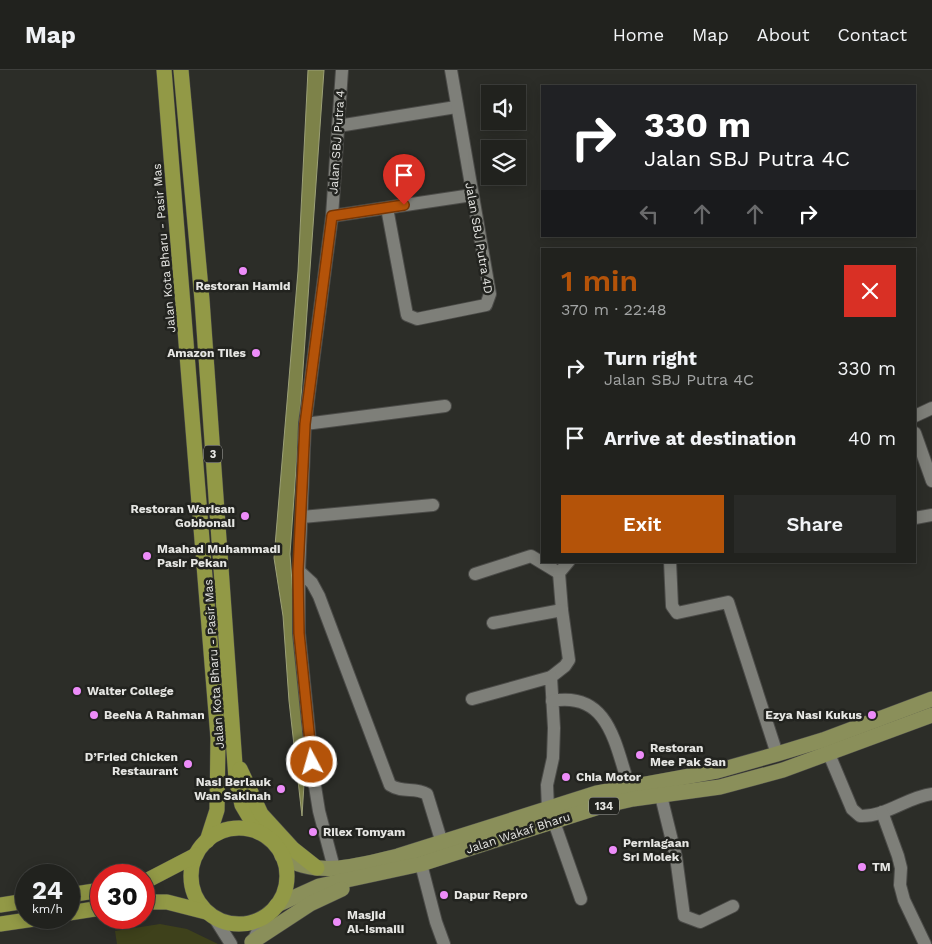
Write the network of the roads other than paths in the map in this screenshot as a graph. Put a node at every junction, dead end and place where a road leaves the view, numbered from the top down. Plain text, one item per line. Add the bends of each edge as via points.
1 (164, 70) edge
2 (182, 70) edge
3 (342, 70) edge
4 (451, 70) edge
5 (456, 107) junction
6 (338, 126) junction
7 (472, 194) junction
8 (387, 208) junction
9 (332, 216) junction
10 (445, 406) dead end
11 (932, 408) edge
12 (916, 416) edge
13 (305, 424) junction
14 (916, 436) edge
15 (932, 480) edge
16 (433, 505) dead end
17 (932, 515) edge
18 (302, 517) junction
19 (916, 518) edge
20 (541, 562) edge
21 (543, 563) edge
22 (567, 563) edge
23 (670, 563) edge
24 (298, 571) junction
25 (559, 573) junction
26 (475, 574) dead end
27 (562, 610) junction
28 (494, 623) dead end
29 (551, 676) junction
30 (472, 699) dead end
31 (932, 699) edge
32 (552, 701) junction
33 (932, 715) edge
34 (777, 754) junction
35 (830, 754) junction
36 (236, 761) junction
37 (628, 786) junction
38 (932, 794) edge
39 (661, 796) junction
40 (882, 812) junction
41 (551, 815) junction
42 (258, 832) junction
43 (207, 841) junction
44 (442, 844) junction
45 (196, 855) junction
46 (282, 856) junction
47 (422, 864) junction
48 (317, 868) junction
49 (334, 868) junction
50 (398, 870) junction
51 (155, 876) edge
52 (580, 900) dead end
53 (155, 902) edge
54 (15, 903) edge
55 (0, 905) edge
56 (277, 905) junction
57 (733, 906) dead end
58 (210, 914) junction
59 (265, 916) junction
60 (15, 922) edge
61 (0, 924) edge
62 (252, 943) edge
63 (231, 944) edge
64 (444, 944) edge
65 (925, 944) edge

1 - 43 highway, Jalan Kota Bharu - Pasir Mas / 3 via 218,738 217,810
2 - 36 highway, Jalan Kota Bharu - Pasir Mas / 3
3 - 6 street, Jalan SBJ Putra 4
4 - 5 street, Jalan SBJ Putra 4D
5 - 6 street
5 - 7 street, Jalan SBJ Putra 4D
6 - 9 street, Jalan SBJ Putra 4
7 - 8 street
7 - 8 street, Jalan SBJ Putra 4D via 489,300 480,308 418,319 407,315 404,310
8 - 9 street
9 - 13 street, Jalan SBJ Putra 4
10 - 13 street
11 - 12 street
13 - 18 street, Jalan SBJ Putra 4
14 - 15 street
16 - 18 street
17 - 19 street
18 - 24 street, Jalan SBJ Putra 4
20 - 26 street via 531,556
21 - 25 street
22 - 25 street
23 - 34 street via 672,606 677,613 728,602
24 - 44 street via 312,583 319,596 390,785 399,791 419,790 427,794
24 - 49 street, Jalan SBJ Putra 4 via 299,633 314,780
25 - 27 street
27 - 28 street
27 - 29 street via 569,660
29 - 30 street
29 - 32 street
31 - 34 main road, Jalan Wakaf Bharu / 134
32 - 37 street via 580,700 604,717
32 - 41 street via 553,758 548,786
33 - 35 main road, Jalan Wakaf Bharu / 134
34 - 37 main road, Jalan Wakaf Bharu / 134 via 717,771
35 - 39 main road, Jalan Wakaf Bharu / 134 via 720,787
35 - 40 street via 855,813 865,816
36 - 42 highway, Jalan Kota Bharu - Pasir Mas / 3 via 238,794
36 - 48 highway via 261,814 292,849
37 - 41 main road, Jalan Wakaf Bharu / 134 via 597,793
38 - 40 street via 917,796
39 - 41 main road, Jalan Wakaf Bharu / 134
39 - 57 street via 676,858 684,916 700,922
40 - 65 street via 898,856 904,900
41 - 44 main road, Jalan Wakaf Bharu / 134
41 - 47 main road, Jalan Wakaf Bharu / 134
41 - 52 street
42 - 43 highway via 231,829
42 - 46 highway via 276,846
43 - 45 highway
44 - 49 main road, Jalan Wakaf Bharu / 134 via 365,864
45 - 51 highway
45 - 58 highway via 192,864 192,885 200,904
46 - 48 main road, Jalan Wakaf Bharu / 134 via 295,864
46 - 56 highway via 286,881
47 - 50 main road, Jalan Wakaf Bharu / 134
47 - 64 street
48 - 49 main road, Jalan Wakaf Bharu / 134
50 - 56 main road, Jalan Wakaf Bharu / 134 via 319,886
50 - 62 main road via 323,897
53 - 58 highway via 167,902
54 - 55 highway
56 - 59 highway
58 - 59 highway via 234,924
58 - 63 street
59 - 62 street
60 - 61 highway

